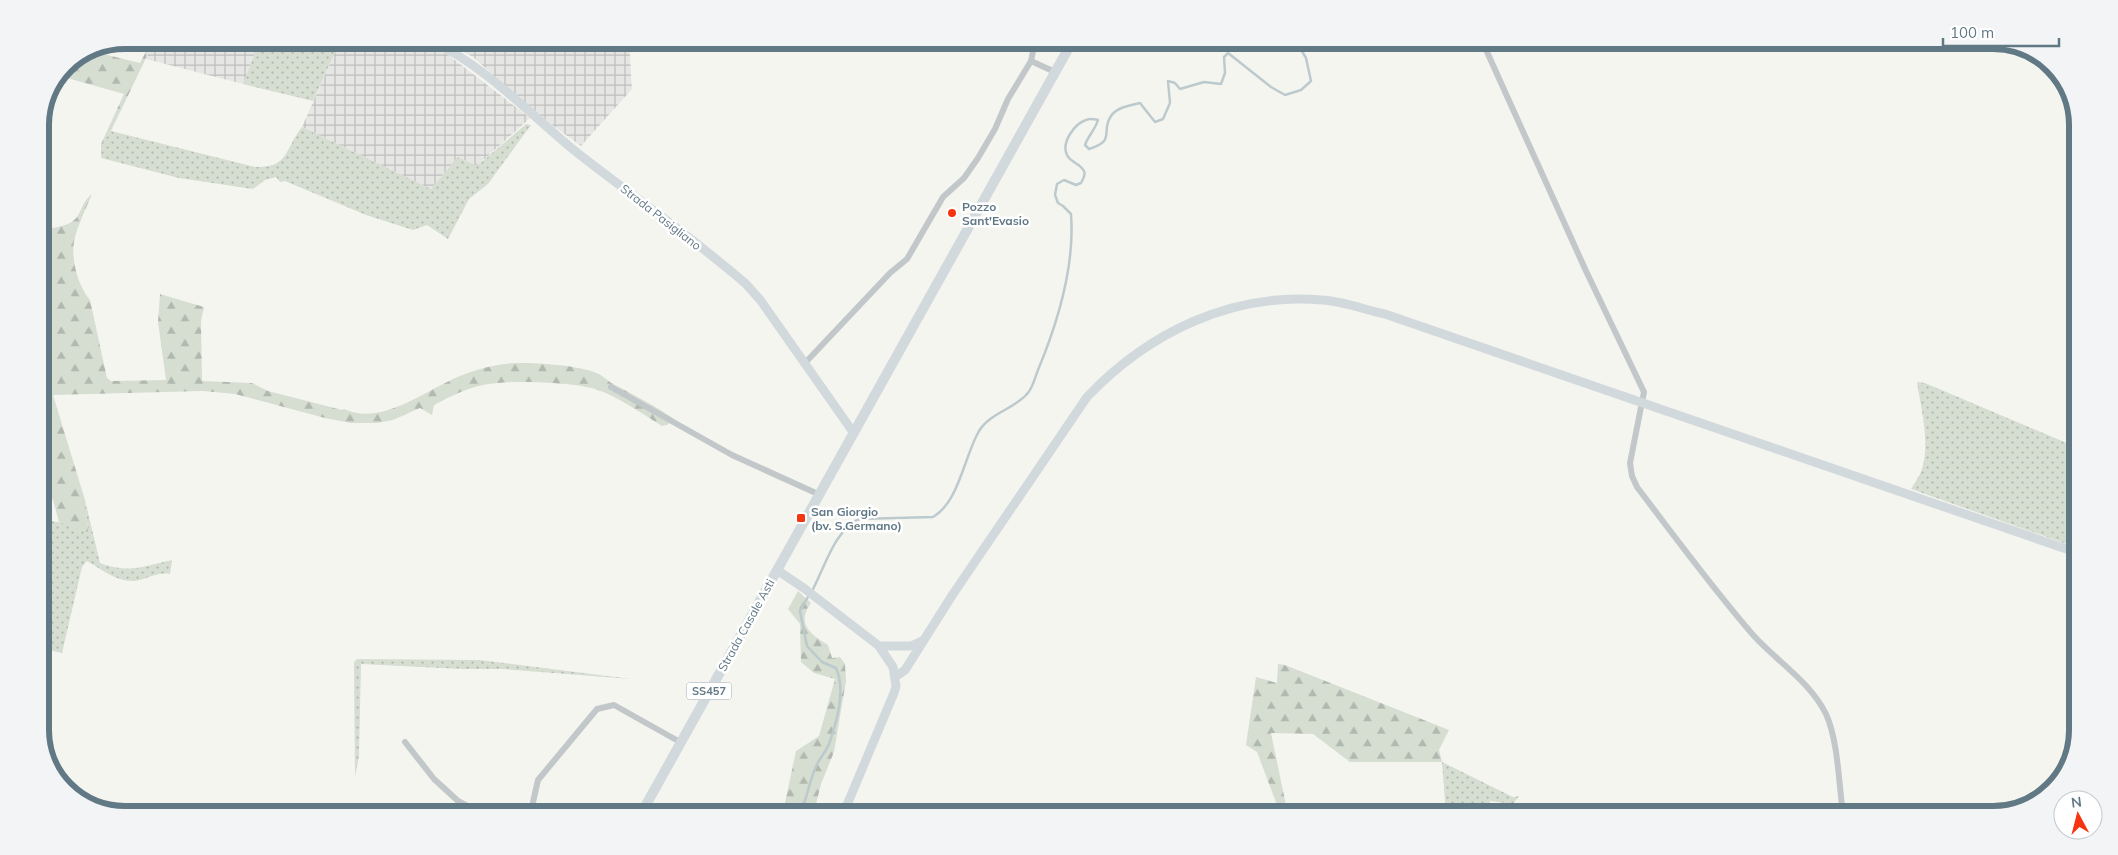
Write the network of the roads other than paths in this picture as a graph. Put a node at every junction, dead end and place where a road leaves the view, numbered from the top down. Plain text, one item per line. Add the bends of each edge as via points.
1 (445, 49) edge
2 (1034, 49) edge
3 (1068, 49) edge
4 (1486, 49) edge
5 (1031, 61) junction
6 (1055, 72) junction
7 (805, 363) junction
8 (611, 387) dead end
9 (1643, 403) junction
10 (853, 432) junction
11 (818, 494) junction
12 (2069, 550) edge
13 (776, 570) junction
14 (922, 641) junction
15 (879, 646) junction
16 (896, 677) junction
17 (405, 742) dead end
18 (680, 742) junction
19 (468, 806) edge
20 (532, 806) edge
21 (645, 806) edge
22 (847, 806) edge
23 (1842, 806) edge

1 - 7 main road, Strada Pasigliano via 480,71 576,152 734,274 761,301
2 - 5 street
3 - 6 main road, SS457
4 - 9 street via 1644,392
5 - 6 street
5 - 7 street via 978,158 964,178 943,198 907,259
6 - 10 main road, SS457
7 - 10 main road, Strada Pasigliano
8 - 11 street via 732,455
9 - 12 main road
9 - 14 main road via 1385,314 1324,300 1288,299 1215,312 1149,344 1103,380 1087,397
9 - 23 street via 1630,463 1634,481 1696,565 1756,637 1799,677 1825,712 1831,726
10 - 11 main road, SS457
11 - 13 main road, SS457
13 - 15 main road
13 - 18 main road, Strada Casale Asti / SS457
14 - 15 main road via 911,646
14 - 16 main road via 905,670
15 - 16 main road via 891,661
16 - 22 main road via 894,693
17 - 19 street via 434,779
18 - 20 street via 614,705 597,709 538,780
18 - 21 main road, Strada Casale Asti / SS457

